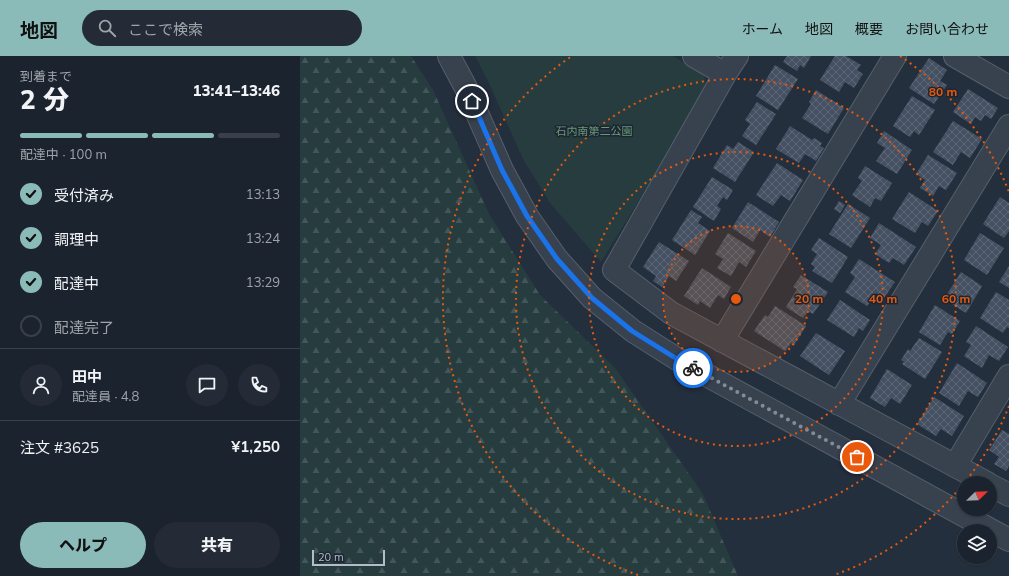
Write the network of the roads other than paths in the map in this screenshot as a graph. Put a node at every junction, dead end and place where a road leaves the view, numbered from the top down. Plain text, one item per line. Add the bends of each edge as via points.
1 (449, 56) edge
2 (694, 56) edge
3 (737, 56) edge
4 (895, 56) edge
5 (955, 56) edge
6 (725, 74) junction
7 (1009, 87) edge
8 (1009, 126) edge
9 (722, 341) junction
10 (1009, 376) edge
11 (839, 404) junction
12 (955, 466) junction
13 (974, 476) edge
14 (997, 489) edge
15 (1009, 495) edge
16 (1009, 540) edge

1 - 16 street via 502,170 527,216 557,259 592,298 632,331 677,359
2 - 6 street
3 - 6 street
4 - 9 street
5 - 7 street
6 - 9 street via 614,270 671,313
8 - 11 street
9 - 11 street
10 - 12 street
11 - 12 street
12 - 13 street
14 - 15 street

